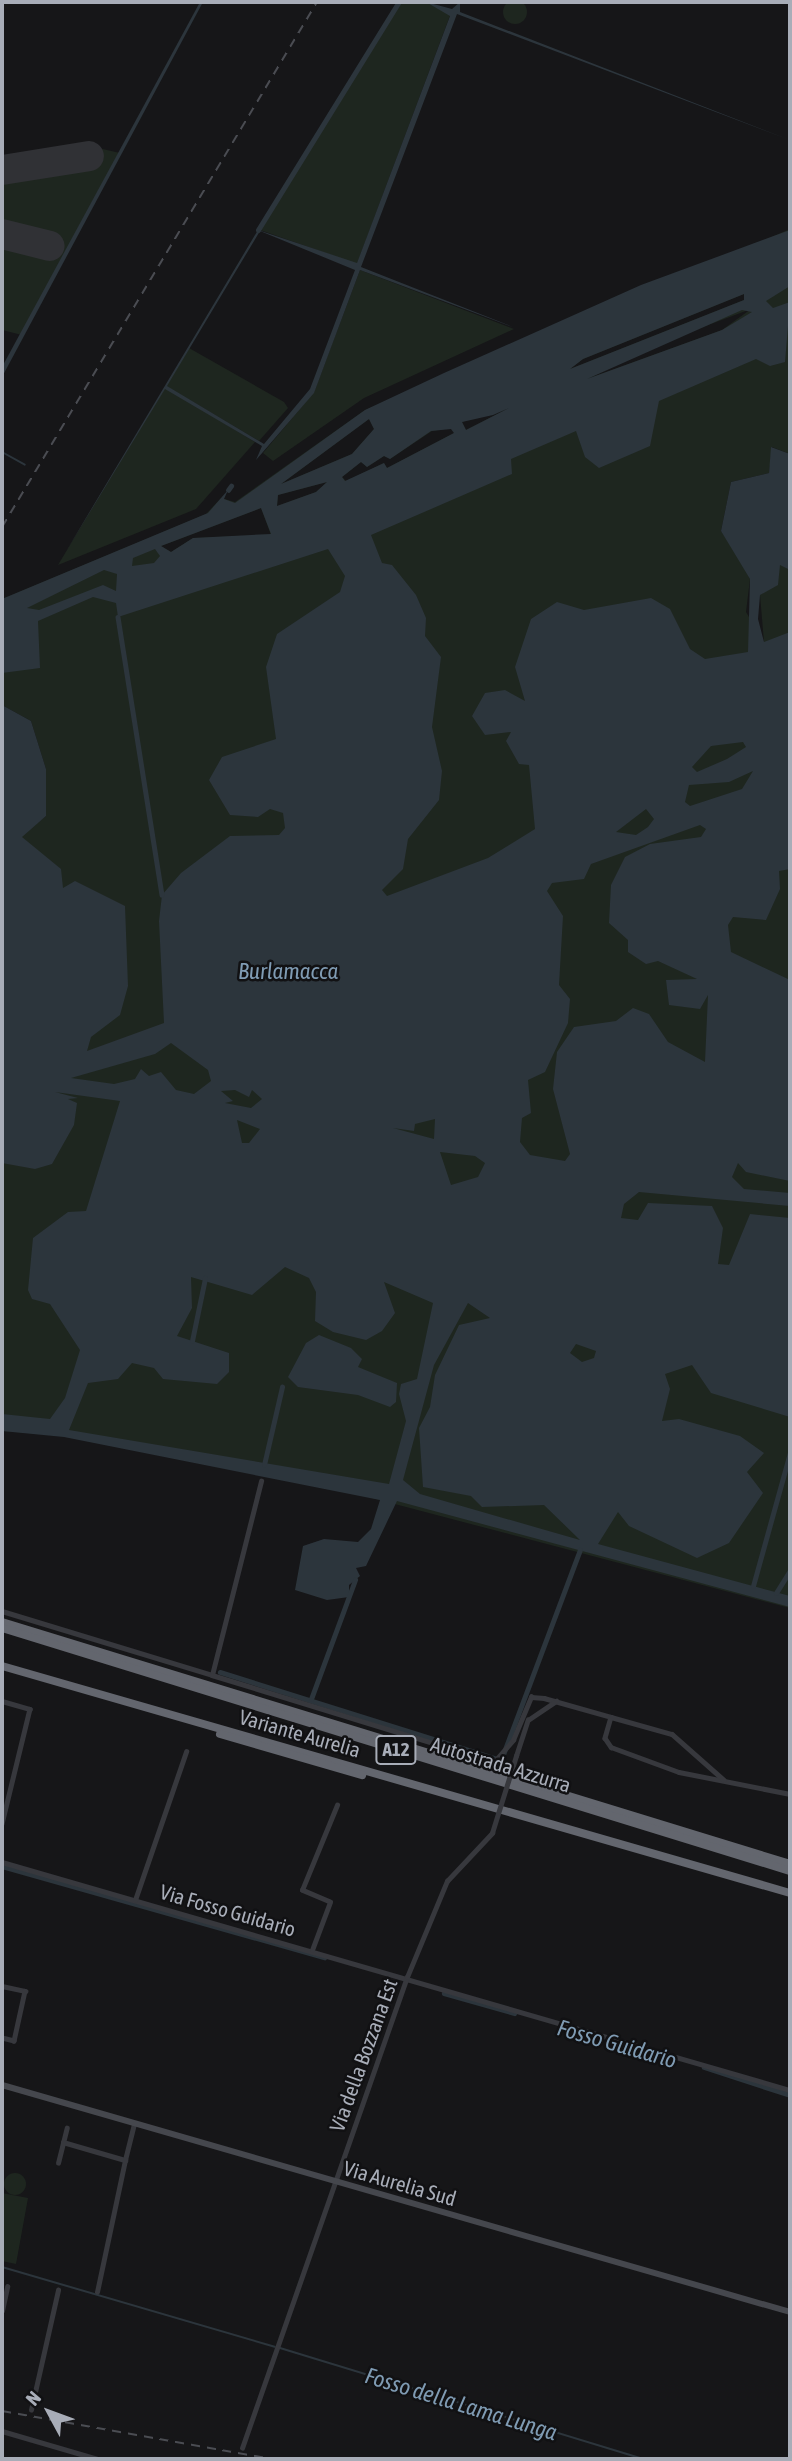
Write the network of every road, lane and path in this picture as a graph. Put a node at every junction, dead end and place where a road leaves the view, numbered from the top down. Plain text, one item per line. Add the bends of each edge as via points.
1 (261, 1480) dead end
2 (2, 1611) edge
3 (2, 1622) edge
4 (2, 1629) edge
5 (2, 1665) edge
6 (2, 1671) edge
7 (212, 1675) junction
8 (2, 1701) edge
9 (557, 1701) junction
10 (611, 1717) junction
11 (186, 1752) dead end
12 (725, 1780) junction
13 (790, 1794) edge
14 (337, 1805) dead end
15 (2, 1824) edge
16 (2, 1862) edge
17 (790, 1864) edge
18 (790, 1871) edge
19 (790, 1896) edge
20 (135, 1900) junction
21 (312, 1950) junction
22 (407, 1978) junction
23 (2, 1986) edge
24 (2, 2038) edge
25 (2, 2085) edge
26 (790, 2090) edge
27 (134, 2124) junction
28 (67, 2129) dead end
29 (63, 2142) junction
30 (125, 2160) junction
31 (58, 2163) dead end
32 (334, 2182) junction
33 (7, 2287) dead end
34 (58, 2290) dead end
35 (97, 2292) dead end
36 (2, 2311) edge
37 (790, 2312) edge
38 (31, 2410) dead end
39 (2, 2431) edge
40 (242, 2448) dead end
41 (99, 2459) edge

1 - 7 street
2 - 7 street
3 - 17 highway, Autostrada Azzurra / A12
4 - 18 highway, Autostrada Azzurra / A12
5 - 19 highway, Variante Aurelia
6 - 19 highway, Variante Aurelia
7 - 9 street via 498,1759 531,1697
8 - 15 street via 30,1709
9 - 10 street
9 - 22 street, Via della Bozzana Est, bridge via 528,1720 492,1833 447,1881
10 - 12 street via 672,1734
10 - 12 street via 605,1738 611,1747
11 - 20 street, Via Fosso Guidario
12 - 13 street
14 - 21 street, Via Fosso Guidario via 302,1890 330,1902
16 - 20 street, Via Fosso Guidario
20 - 21 street, Via Fosso Guidario
21 - 22 street, Via Fosso Guidario
22 - 26 street, Via Fosso Guidario
22 - 32 street, Via della Bozzana Est
23 - 24 street via 25,1991 14,2041
25 - 27 main road, Via Aurelia Sud
27 - 30 street
27 - 32 main road, Via Aurelia Sud
28 - 29 street
29 - 30 street
29 - 31 street
30 - 35 street
32 - 37 main road, Via Aurelia Sud
32 - 40 street, Via della Bozzana Est
33 - 36 street
34 - 38 street
39 - 41 street

